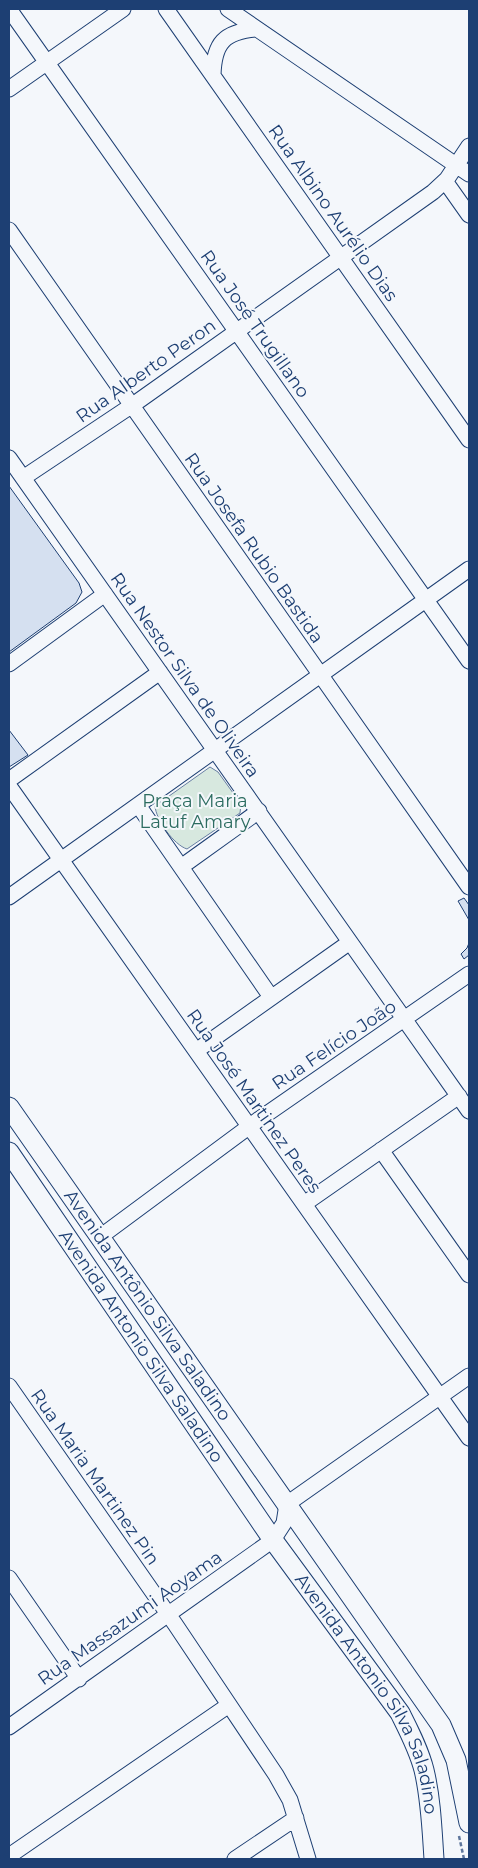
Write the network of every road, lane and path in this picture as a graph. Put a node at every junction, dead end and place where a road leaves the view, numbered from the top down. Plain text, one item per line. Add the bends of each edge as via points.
1 (9, 9) edge
2 (123, 9) edge
3 (166, 9) edge
4 (228, 9) edge
5 (256, 29) junction
6 (47, 64) junction
7 (213, 75) junction
8 (9, 89) edge
9 (469, 146) edge
10 (456, 165) junction
11 (469, 174) edge
12 (445, 181) junction
13 (469, 215) edge
14 (9, 230) edge
15 (341, 258) junction
16 (237, 330) junction
17 (132, 405) junction
18 (469, 440) edge
19 (9, 458) edge
20 (23, 478) junction
21 (469, 569) edge
22 (105, 594) junction
23 (426, 600) junction
24 (469, 660) edge
25 (9, 664) edge
26 (160, 672) junction
27 (320, 675) junction
28 (215, 750) junction
29 (9, 780) edge
30 (9, 786) edge
31 (138, 805) junction
32 (259, 811) junction
33 (61, 859) junction
34 (181, 867) junction
35 (469, 887) edge
36 (9, 897) edge
37 (350, 942) junction
38 (469, 974) edge
39 (272, 997) junction
40 (405, 1019) junction
41 (196, 1050) junction
42 (459, 1096) junction
43 (9, 1107) edge
44 (469, 1111) edge
45 (249, 1127) junction
46 (381, 1150) junction
47 (9, 1151) edge
48 (304, 1204) junction
49 (100, 1237) junction
50 (469, 1275) edge
51 (469, 1376) edge
52 (9, 1386) edge
53 (440, 1396) junction
54 (469, 1438) edge
55 (287, 1504) junction
56 (273, 1540) junction
57 (9, 1578) edge
58 (168, 1615) junction
59 (79, 1679) junction
60 (228, 1705) junction
61 (9, 1726) edge
62 (463, 1759) edge
63 (466, 1788) edge
64 (296, 1818) junction
65 (469, 1823) edge
66 (9, 1856) edge
67 (236, 1859) edge
68 (308, 1859) edge
69 (434, 1859) edge

1 - 6 street, Rua José Trugillano
2 - 6 street
3 - 7 street, Rua Albino Aurélio Dias
4 - 5 street
5 - 7 street via 240,30 227,36 214,60
5 - 10 street
6 - 8 street
6 - 16 street, Rua José Trugillano
7 - 15 street, Rua Albino Aurélio Dias
9 - 10 street, Rua Alberto Peron
10 - 11 street
10 - 12 street, Rua Alberto Peron
12 - 13 street
12 - 15 street, Rua Alberto Peron
14 - 17 street, Rua Josefa Rubio Bastida
15 - 16 street, Rua Alberto Peron
15 - 18 street, Rua Albino Aurélio Dias
16 - 17 street, Rua Alberto Peron
16 - 23 street, Rua José Trugillano
17 - 20 street, Rua Alberto Peron
17 - 27 street, Rua Josefa Rubio Bastida
19 - 20 street, Rua Nestor Silva de Oliveira
20 - 22 street, Rua Nestor Silva de Oliveira
21 - 23 street
22 - 25 street
22 - 26 street, Rua Nestor Silva de Oliveira
23 - 24 street, Rua José Trugillano
23 - 27 street
26 - 28 street, Rua Nestor Silva de Oliveira
26 - 29 street
27 - 28 street
27 - 35 street, Rua Josefa Rubio Bastida
28 - 31 street
28 - 32 street, Rua Nestor Silva de Oliveira
30 - 33 street, Rua José Martinez Peres
31 - 33 street
31 - 34 street
32 - 34 street
32 - 37 street, Rua Nestor Silva de Oliveira
33 - 36 street
33 - 41 street, Rua José Martinez Peres
34 - 39 street
37 - 39 street
37 - 40 street, Rua Nestor Silva de Oliveira
38 - 40 street, Rua Felício João
39 - 41 street
40 - 42 street, Rua Nestor Silva de Oliveira
40 - 45 street, Rua Felício João
41 - 45 street, Rua José Martinez Peres
42 - 44 street, Rua Nestor Silva de Oliveira
42 - 46 street
43 - 49 main road, Avenida Antônio Silva Saladino
45 - 48 street, Rua José Martinez Peres
45 - 49 street, Rua Felício João
46 - 48 street
46 - 50 street
47 - 49 main road via 74,1229 89,1238
47 - 56 main road, Avenida Antonio Silva Saladino
48 - 53 street, Rua José Martinez Peres
49 - 55 main road, Avenida Antônio Silva Saladino
51 - 53 street
52 - 58 street, Rua Maria Martinez Pin
53 - 54 street, Rua José Martinez Peres
53 - 55 street
55 - 56 street via 284,1523
55 - 62 main road, Avenida Antonio Silva Saladino
56 - 58 street, Rua Massazumi Aoyama
56 - 69 main road, Avenida Antonio Silva Saladino via 400,1713 424,1770
57 - 59 street
58 - 59 street, Rua Massazumi Aoyama
58 - 60 street, Rua Maria Martinez Pin
59 - 61 street, Rua Massazumi Aoyama
60 - 64 street, Rua Maria Martinez Pin via 276,1775
60 - 66 street
62 - 63 main road, Avenida Antonio Silva Saladino
63 - 65 main road, Avenida Antonio Silva Saladino
64 - 67 street
64 - 68 street, Rua Maria Martinez Pin

